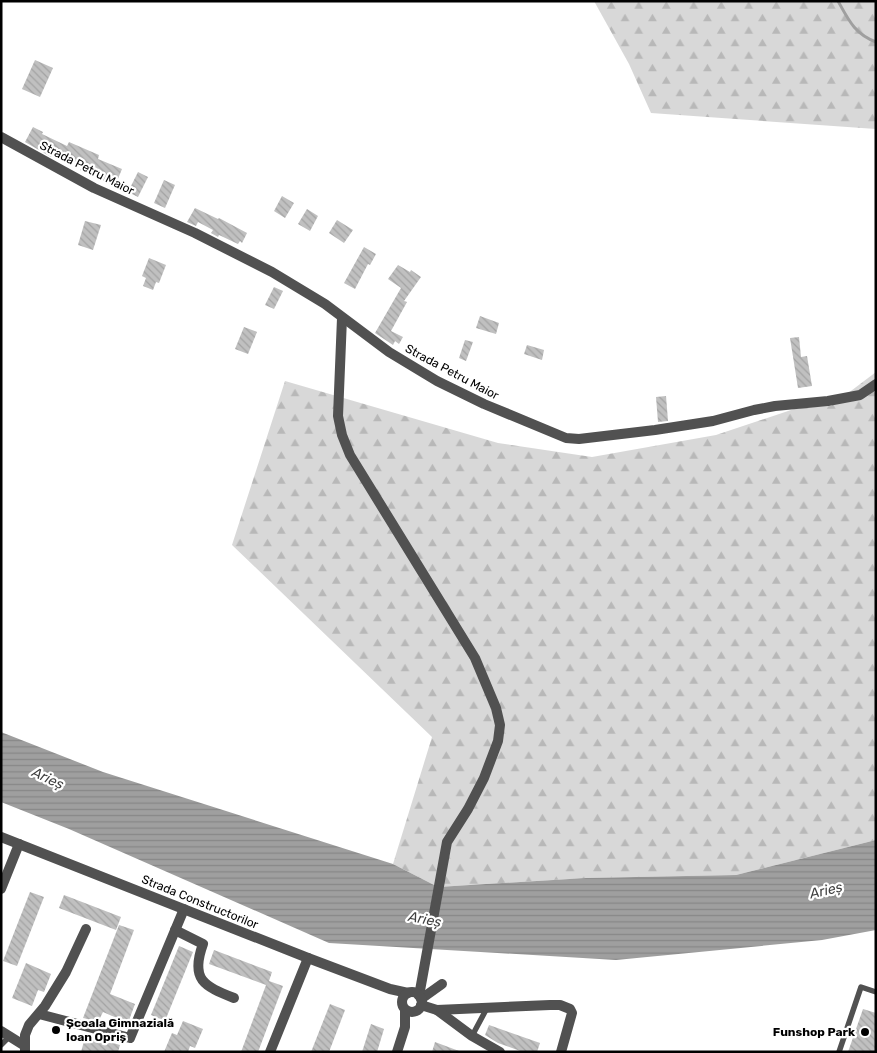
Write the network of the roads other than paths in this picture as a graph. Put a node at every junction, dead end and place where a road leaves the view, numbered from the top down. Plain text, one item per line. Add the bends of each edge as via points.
1 (1, 138) edge
2 (342, 318) junction
3 (876, 384) edge
4 (1, 837) edge
5 (20, 844) junction
6 (1, 889) edge
7 (184, 908) junction
8 (86, 928) dead end
9 (175, 930) junction
10 (308, 958) junction
11 (442, 984) dead end
12 (390, 989) junction
13 (876, 992) edge
14 (408, 994) junction
15 (234, 998) dead end
16 (420, 1003) junction
17 (404, 1007) junction
18 (487, 1008) junction
19 (437, 1010) junction
20 (39, 1014) junction
21 (405, 1027) junction
22 (472, 1036) junction
23 (4, 1038) edge
24 (25, 1049) edge
25 (270, 1052) edge
26 (397, 1052) edge
27 (500, 1052) edge
28 (561, 1052) edge
29 (839, 1052) edge

1 - 2 street, Strada Petru Maior via 94,188 272,272
2 - 3 street, Strada Petru Maior via 437,381 566,438 647,431 713,421 774,406 828,401 860,395
2 - 16 street via 338,416 350,455 475,658 500,725 498,741 484,778 447,842
4 - 5 street, Strada Constructorilor
5 - 6 street
5 - 7 street, Strada Constructorilor
7 - 9 street
7 - 10 street, Strada Constructorilor
8 - 20 street via 66,972
9 - 15 street via 203,944 198,966 202,981 210,989
9 - 20 street via 130,1038
10 - 12 street, Strada Constructorilor
10 - 25 street
11 - 16 street
12 - 14 street, Strada Constructorilor
12 - 17 street
13 - 29 lane via 861,987
14 - 16 street via 414,993
14 - 17 street via 404,998
16 - 17 street via 411,1012
16 - 19 street
16 - 21 street
17 - 21 street
18 - 19 street
18 - 22 lane
18 - 28 street via 560,1005 570,1009 571,1018
19 - 22 street
20 - 24 street via 25,1035
21 - 26 street
22 - 27 street
23 - 24 street

